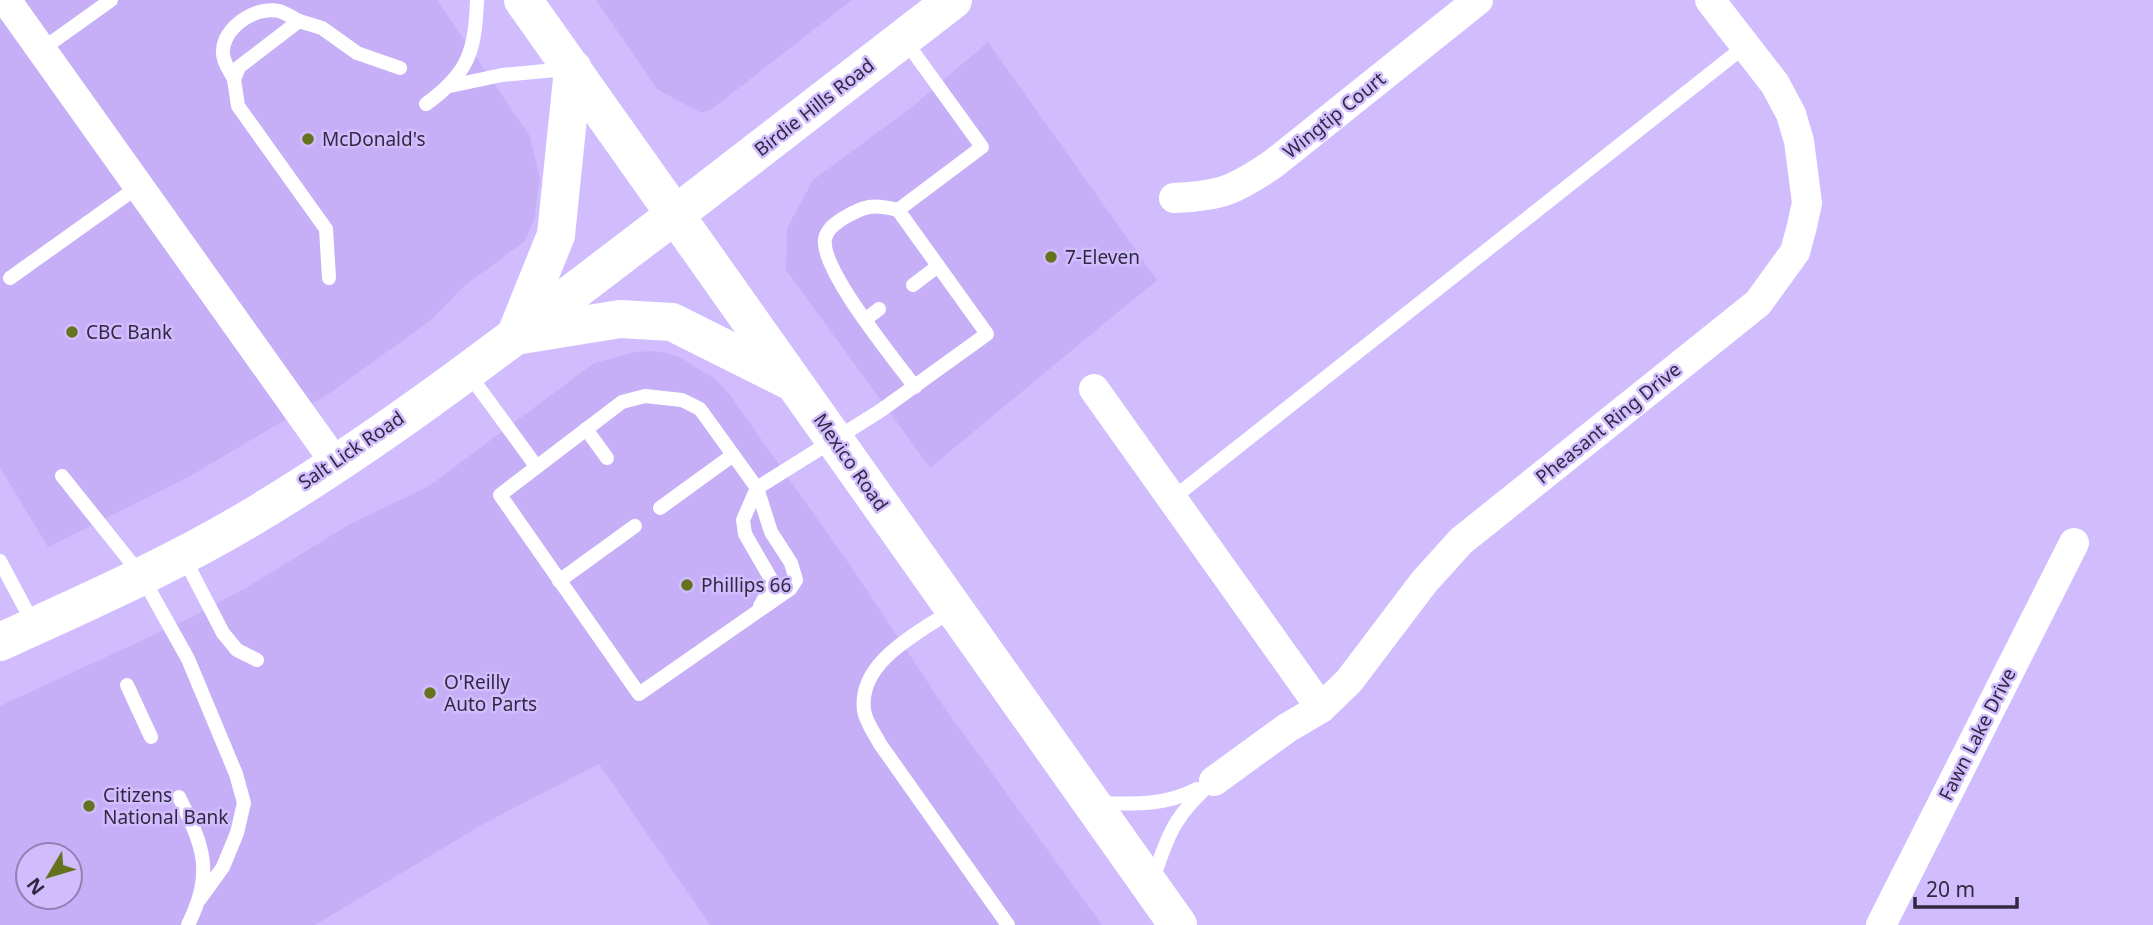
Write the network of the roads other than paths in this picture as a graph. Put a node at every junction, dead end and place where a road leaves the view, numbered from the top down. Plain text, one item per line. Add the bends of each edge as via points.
1 (6, 0) edge
2 (477, 0) edge
3 (523, 0) edge
4 (953, 0) edge
5 (1478, 0) edge
6 (1710, 0) edge
7 (104, 2) edge
8 (299, 21) junction
9 (903, 38) junction
10 (1745, 46) junction
11 (41, 50) junction
12 (400, 68) dead end
13 (573, 69) junction
14 (234, 79) junction
15 (450, 86) junction
16 (426, 104) dead end
17 (139, 186) junction
18 (1174, 198) dead end
19 (898, 210) junction
20 (676, 214) junction
21 (938, 266) junction
22 (10, 278) dead end
23 (329, 278) dead end
24 (913, 285) dead end
25 (879, 309) dead end
26 (866, 319) junction
27 (515, 335) junction
28 (467, 372) junction
29 (796, 384) junction
30 (915, 387) junction
31 (1094, 389) dead end
32 (586, 429) junction
33 (834, 438) junction
34 (733, 455) junction
35 (607, 458) dead end
36 (335, 462) junction
37 (536, 467) junction
38 (62, 477) dead end
39 (757, 488) junction
40 (1172, 499) junction
41 (660, 508) dead end
42 (635, 526) dead end
43 (2074, 543) dead end
44 (181, 554) junction
45 (0, 561) edge
46 (141, 575) junction
47 (559, 581) junction
48 (955, 608) junction
49 (756, 613) junction
50 (35, 626) junction
51 (0, 642) edge
52 (257, 660) dead end
53 (127, 685) dead end
54 (1321, 708) junction
55 (151, 737) dead end
56 (1214, 780) junction
57 (179, 797) dead end
58 (1092, 803) junction
59 (1151, 887) junction
60 (200, 899) junction
61 (188, 925) edge
62 (1008, 925) edge
63 (1178, 925) edge
64 (1881, 925) edge

1 - 11 street
2 - 15 lane via 475,40 464,68
3 - 13 main road, Mexico Road
4 - 9 main road, Birdie Hills Road
5 - 18 street, Wingtip Court via 1242,185 1213,196
6 - 10 street, Pheasant Ring Drive
7 - 11 lane
8 - 12 lane via 322,28 357,53
8 - 14 lane via 239,67
8 - 14 lane via 278,10 261,12 232,29 223,44 223,58
9 - 19 lane via 982,147
9 - 20 main road, Birdie Hills Road
10 - 40 lane
10 - 54 street, Pheasant Ring Drive via 1775,84 1799,141 1807,203 1795,252 1758,303 1461,541 1349,681
11 - 17 street
13 - 15 lane via 502,75
13 - 20 main road, Mexico Road
13 - 27 main road via 556,234
14 - 23 lane via 238,106 326,229
15 - 16 lane
17 - 22 lane
17 - 36 street
19 - 21 lane
19 - 26 lane via 873,204 832,225 825,239 838,277
20 - 27 main road, Salt Lick Road
20 - 29 main road, Mexico Road
21 - 24 lane
21 - 30 lane via 987,334
25 - 26 lane
26 - 30 lane
27 - 28 main road, Salt Lick Road
27 - 29 main road via 620,319 672,322
28 - 36 main road, Salt Lick Road
28 - 37 lane
29 - 33 main road, Mexico Road
30 - 33 lane
31 - 40 street
32 - 34 lane via 622,402 645,396 681,400 700,409
32 - 35 lane
32 - 37 lane
33 - 39 lane
33 - 48 main road, Mexico Road
34 - 39 lane
34 - 41 lane
36 - 44 main road, Salt Lick Road via 252,517
37 - 47 lane via 500,495
38 - 46 lane
39 - 49 lane via 743,520 745,534 771,579
39 - 49 lane via 771,532 796,580
40 - 54 street
42 - 47 lane
43 - 64 street, Fawn Lake Drive
44 - 46 main road, Salt Lick Road
44 - 52 lane via 223,633 237,650
45 - 50 lane
46 - 50 main road, Salt Lick Road
46 - 60 lane via 188,659 244,803 223,867
47 - 49 lane via 639,694
48 - 58 main road, Mexico Road
48 - 62 lane via 875,668 865,687 863,712 880,744
50 - 51 main road, Salt Lick Road
53 - 55 lane
54 - 56 street, Pheasant Ring Drive
56 - 58 lane via 1169,801
56 - 59 lane via 1179,815
57 - 60 lane via 205,856
58 - 59 main road, Mexico Road
59 - 63 main road, Mexico Road
60 - 61 lane

